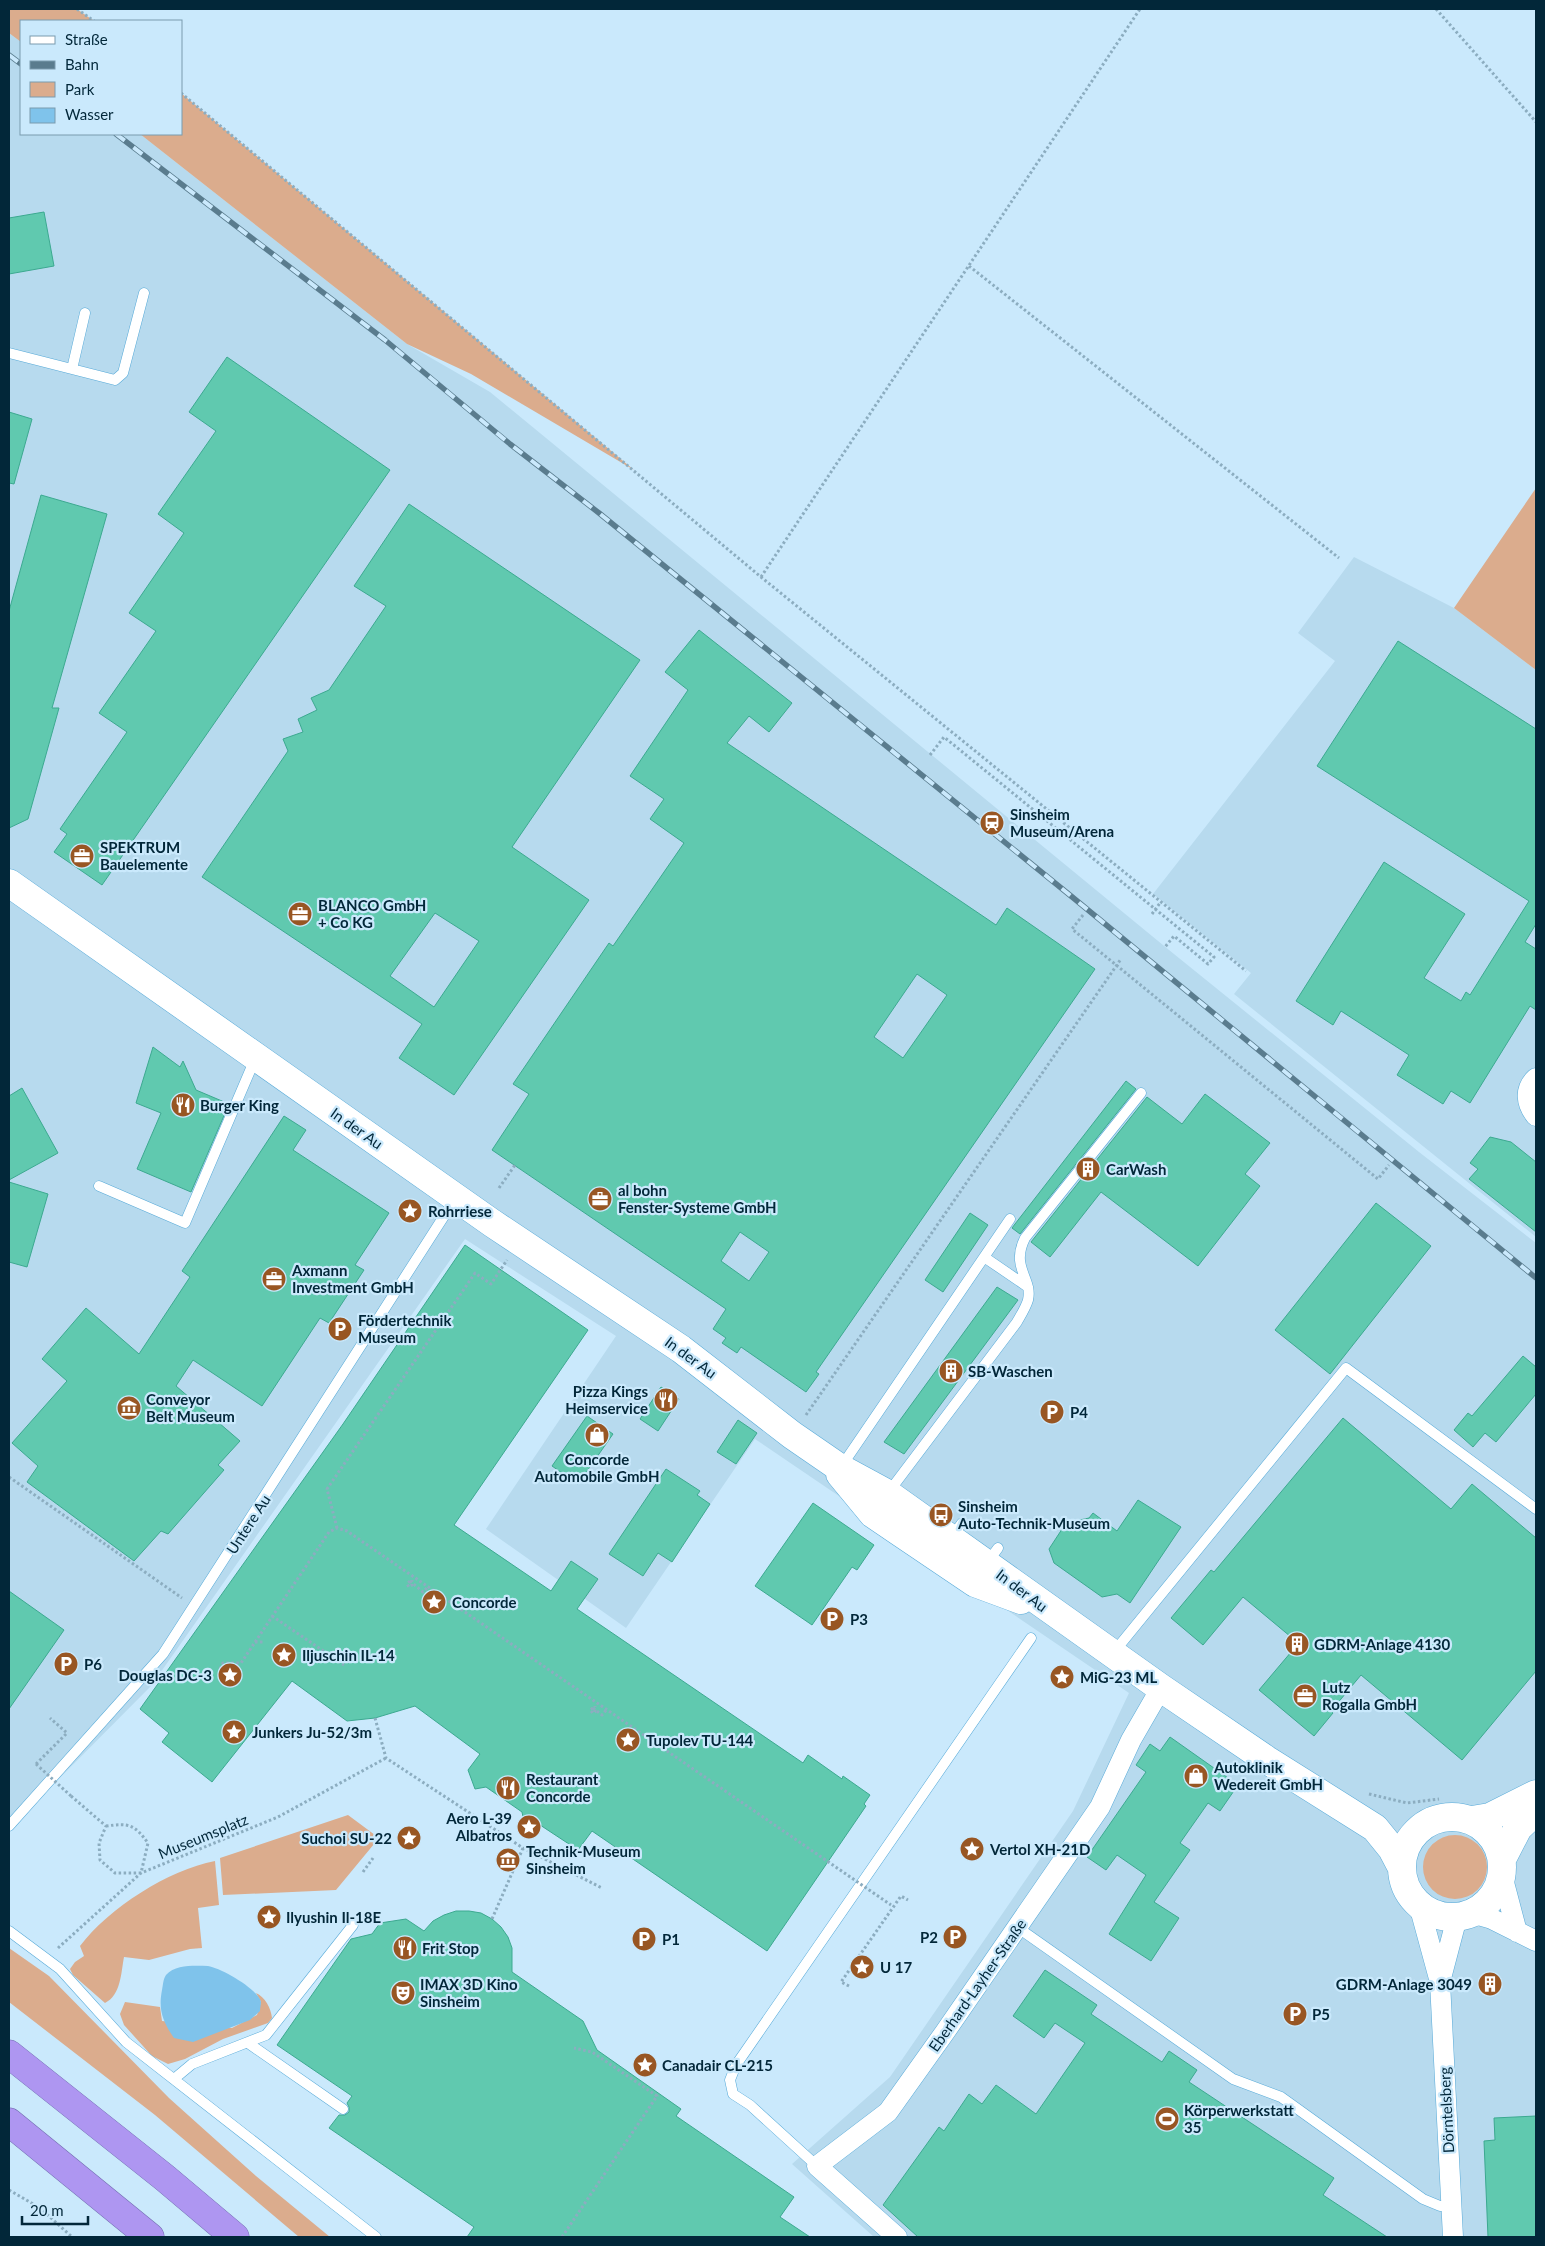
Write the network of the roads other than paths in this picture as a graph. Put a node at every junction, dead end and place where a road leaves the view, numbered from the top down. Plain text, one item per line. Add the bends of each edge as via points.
1 (144, 293) dead end
2 (85, 313) dead end
3 (9, 353) edge
4 (72, 368) junction
5 (9, 883) edge
6 (256, 1057) junction
7 (1536, 1078) edge
8 (1141, 1093) dead end
9 (1536, 1116) edge
10 (99, 1186) dead end
11 (456, 1198) junction
12 (1010, 1219) dead end
13 (984, 1258) junction
14 (1028, 1287) junction
15 (834, 1464) junction
16 (888, 1494) junction
17 (1536, 1509) edge
18 (1046, 1609) junction
19 (1031, 1638) dead end
20 (1112, 1654) junction
21 (1161, 1688) junction
22 (1536, 1794) edge
23 (1536, 1811) edge
24 (1472, 1820) junction
25 (9, 1826) edge
26 (1375, 1828) junction
27 (1415, 1832) junction
28 (1502, 1867) junction
29 (1402, 1868) junction
30 (1419, 1905) junction
31 (1466, 1915) junction
32 (353, 1924) dead end
33 (1017, 1928) junction
34 (9, 1932) edge
35 (1517, 1932) junction
36 (1536, 1941) edge
37 (1440, 1982) junction
38 (248, 2043) junction
39 (9, 2054) edge
40 (174, 2079) junction
41 (343, 2109) dead end
42 (9, 2122) edge
43 (817, 2166) junction
44 (1451, 2206) junction
45 (150, 2237) edge
46 (235, 2237) edge
47 (376, 2237) edge
48 (897, 2237) edge
49 (1453, 2237) edge

1 - 4 lane via 123,373 115,380
2 - 4 lane
3 - 4 lane
5 - 6 street, In der Au
6 - 10 lane via 185,1223
6 - 11 street, In der Au
7 - 9 street via 1528,1095 1528,1103
8 - 14 lane via 1025,1238 1019,1262
11 - 15 street, In der Au via 680,1348
11 - 25 lane, Untere Au via 163,1654
12 - 13 lane
13 - 14 lane
13 - 15 lane
14 - 16 lane via 1028,1299 1017,1322
15 - 16 street, In der Au
15 - 18 street via 873,1514 975,1583
16 - 18 street, In der Au via 956,1530 992,1555
17 - 20 lane via 1346,1368
18 - 20 street, In der Au
19 - 43 lane via 736,2065 730,2080 733,2094
20 - 21 street, In der Au
21 - 26 street, In der Au
21 - 33 street, Eberhard-Layher-Straße via 1131,1740 1100,1807
22 - 24 street via 1490,1817
23 - 28 street via 1518,1828
24 - 27 street via 1441,1817
24 - 28 street via 1486,1829 1497,1843
26 - 27 street, In der Au via 1399,1833
26 - 29 street, In der Au
27 - 29 street via 1403,1855
28 - 31 street via 1497,1891 1486,1904
28 - 35 street
29 - 30 street via 1404,1882
30 - 31 street via 1446,1917
30 - 37 street, Dörntelsberg
31 - 35 street via 1492,1919
31 - 37 street, Dörntelsberg via 1455,1925
32 - 38 lane via 266,2036
33 - 43 street, Eberhard-Layher-Straße via 888,2112
33 - 44 lane via 1233,2079 1281,2097 1424,2199 1440,2206
34 - 40 lane via 60,1969 126,2042
35 - 36 street
37 - 44 street, Dörntelsberg
38 - 40 lane via 192,2064
38 - 41 lane
39 - 46 highway
40 - 47 lane
42 - 45 highway
43 - 48 street
44 - 49 street, Dörntelsberg

